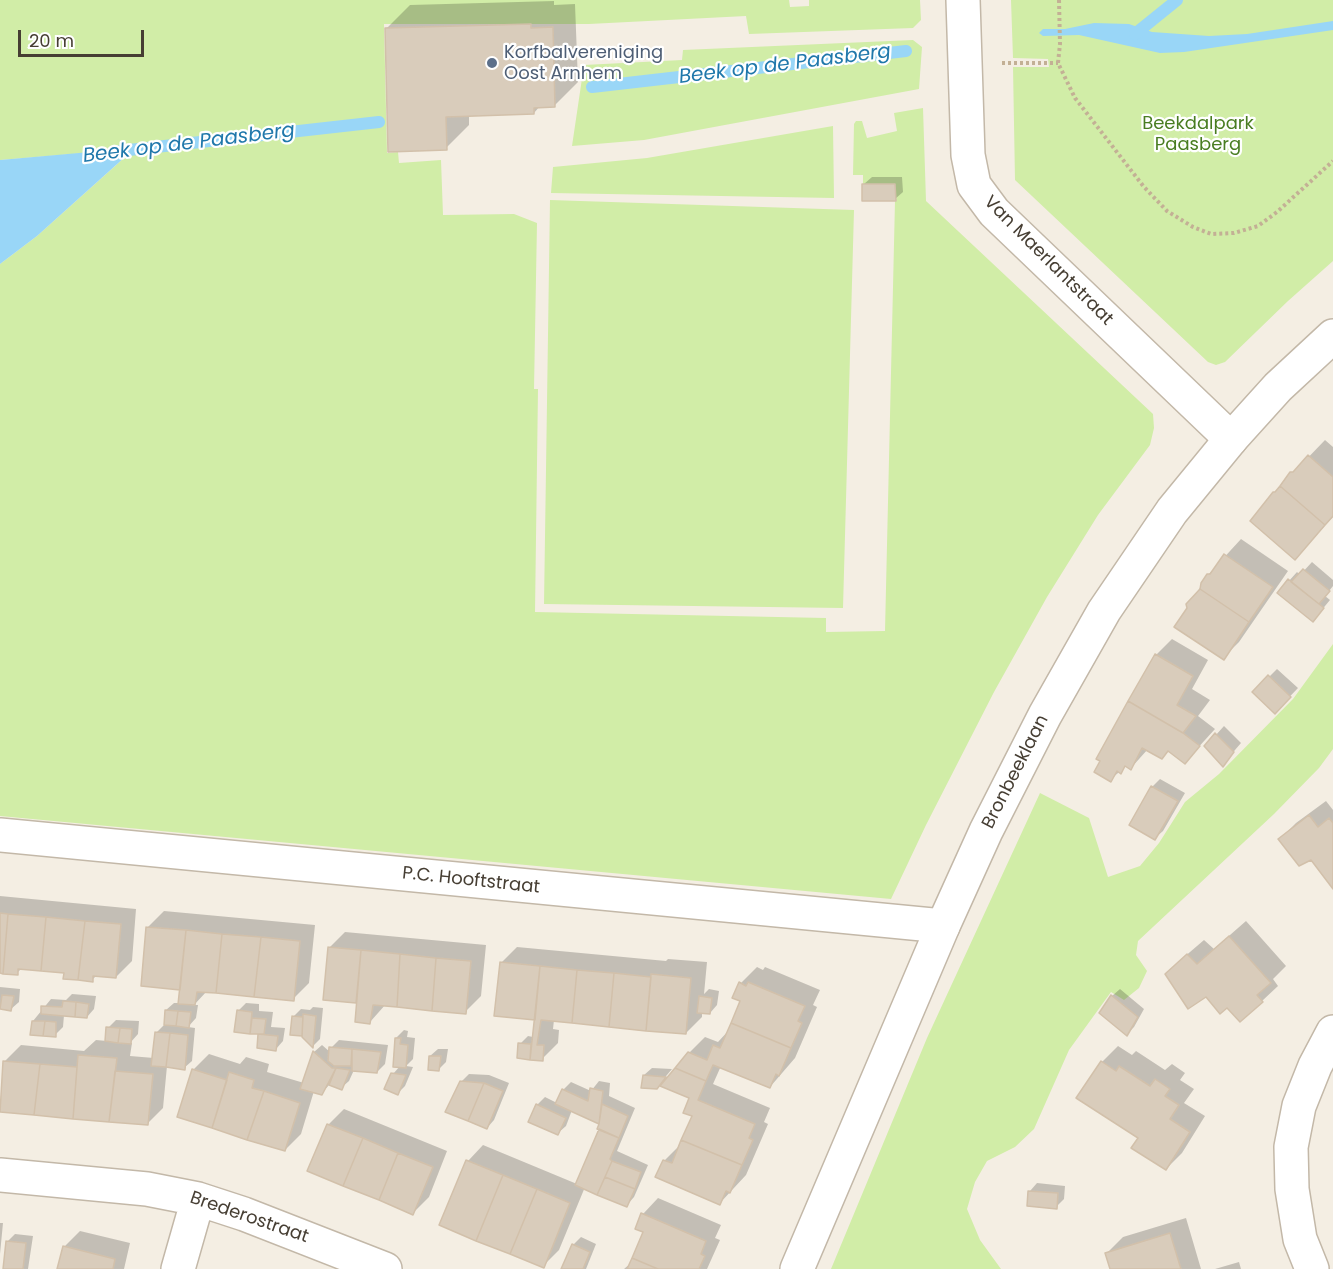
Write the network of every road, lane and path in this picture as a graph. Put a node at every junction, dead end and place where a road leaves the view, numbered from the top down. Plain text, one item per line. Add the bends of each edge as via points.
1 (963, 0) edge
2 (1059, 0) edge
3 (964, 62) junction
4 (1058, 63) junction
5 (1333, 161) edge
6 (1333, 336) edge
7 (1231, 439) junction
8 (0, 835) edge
9 (943, 926) junction
10 (1333, 1032) edge
11 (0, 1175) edge
12 (198, 1199) junction
13 (178, 1269) edge
14 (385, 1269) edge
15 (797, 1269) edge
16 (1312, 1269) edge

1 - 3 street, Van Maerlantstraat
2 - 4 path
3 - 4 path
3 - 7 street, Van Maerlantstraat via 968,155 974,185 994,212
4 - 5 path via 1075,98 1144,188 1167,211 1211,234 1258,226
6 - 7 street, Bronbeeklaan via 1278,387
7 - 9 street, Bronbeeklaan via 1172,510 1104,611 1045,715
8 - 9 street, P.C. Hooftstraat
9 - 15 street, Bronbeeklaan
10 - 16 street via 1299,1106 1291,1147 1292,1189 1300,1239
11 - 12 street, Brederostraat via 147,1189
12 - 13 street
12 - 14 street, Brederostraat

